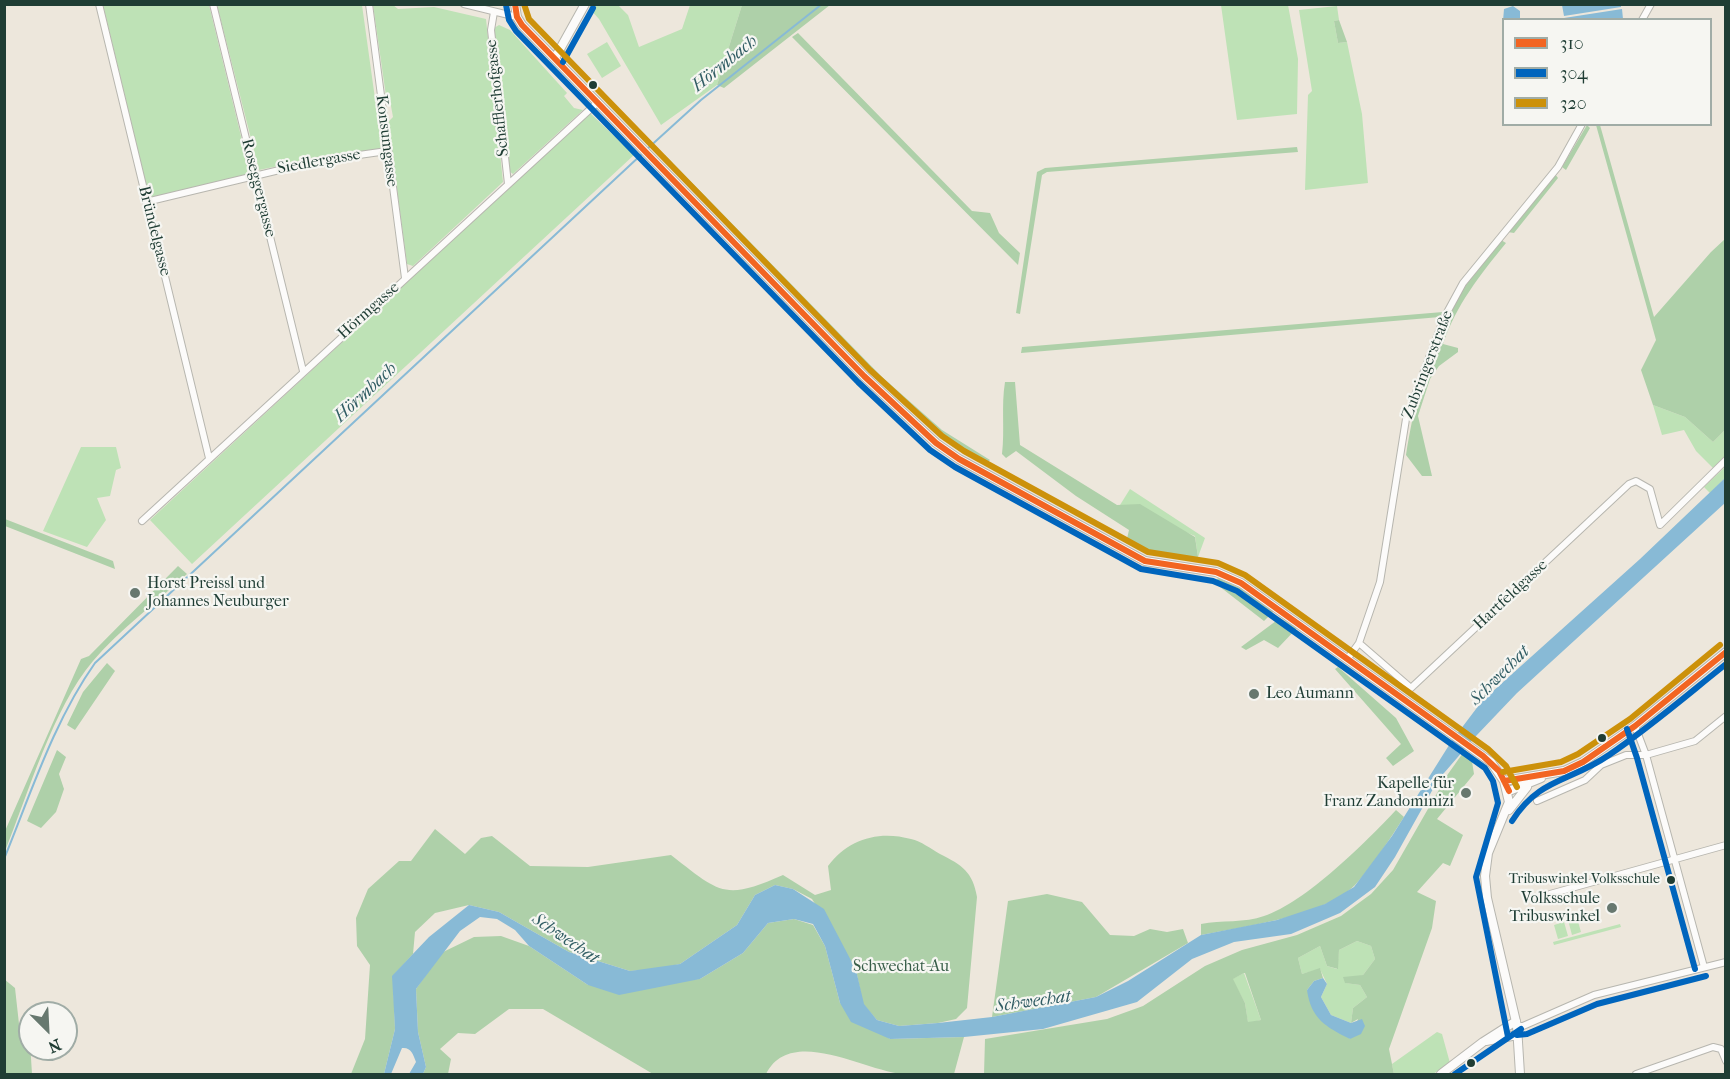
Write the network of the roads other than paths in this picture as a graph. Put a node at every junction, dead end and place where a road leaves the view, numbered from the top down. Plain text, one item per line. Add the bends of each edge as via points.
1 (99, 4) edge
2 (213, 4) edge
3 (369, 4) edge
4 (464, 4) edge
5 (515, 4) edge
6 (585, 4) edge
7 (1651, 4) edge
8 (494, 12) junction
9 (517, 17) junction
10 (1643, 18) edge
11 (555, 58) junction
12 (598, 102) junction
13 (1581, 126) edge
14 (387, 151) junction
15 (254, 175) junction
16 (508, 184) junction
17 (146, 201) junction
18 (405, 278) junction
19 (303, 371) junction
20 (209, 458) junction
21 (1725, 460) edge
22 (142, 521) dead end
23 (1359, 643) junction
24 (1725, 652) edge
25 (1348, 658) junction
26 (1725, 716) edge
27 (1635, 726) junction
28 (1646, 755) junction
29 (1544, 776) junction
30 (1504, 781) junction
31 (1529, 785) junction
32 (1509, 791) junction
33 (1537, 801) dead end
34 (1505, 815) junction
35 (1725, 845) edge
36 (1675, 860) junction
37 (1550, 894) dead end
38 (1725, 962) edge
39 (1704, 967) junction
40 (1517, 1028) junction
41 (1483, 1042) junction
42 (1725, 1061) edge
43 (1441, 1074) edge
44 (1520, 1074) edge
45 (1636, 1074) edge

1 - 17 street, Bründelgasse
2 - 15 street, Roseggergasse
3 - 14 street, Konsumgasse
4 - 8 street
5 - 9 street
6 - 11 street
7 - 10 street
8 - 9 street
8 - 16 street, Schafflerhofgasse via 491,30
9 - 11 street
11 - 12 street
12 - 16 street, Hörmgasse
12 - 25 street via 864,376 936,443 1145,561 1216,572 1241,583
13 - 23 street, Zubringerstraße via 1558,167 1463,283 1444,318 1407,419 1380,582
14 - 15 street, Siedlergasse
14 - 18 street, Konsumgasse
15 - 17 street, Siedlergasse
15 - 19 street, Roseggergasse
16 - 18 street, Hörmgasse
17 - 20 street, Bründelgasse
18 - 19 street, Hörmgasse
19 - 20 street, Hörmgasse
20 - 22 street, Hörmgasse
21 - 23 street, Hartfeldgasse via 1660,525 1650,489 1636,481 1629,484 1411,688
23 - 25 street
24 - 27 street
25 - 30 street via 1480,754
26 - 28 street via 1695,741
27 - 28 street
27 - 29 street via 1583,762
28 - 33 street via 1626,755 1601,765 1584,780
28 - 36 street
29 - 30 street
29 - 31 street
30 - 32 street
31 - 32 street
31 - 34 street
32 - 34 street
34 - 40 street via 1488,853 1485,876
35 - 36 street
36 - 37 street
36 - 39 street
38 - 39 street
39 - 40 street via 1594,995
40 - 41 street
40 - 41 street
40 - 44 street
41 - 43 street
42 - 45 street via 1721,1049 1713,1047

